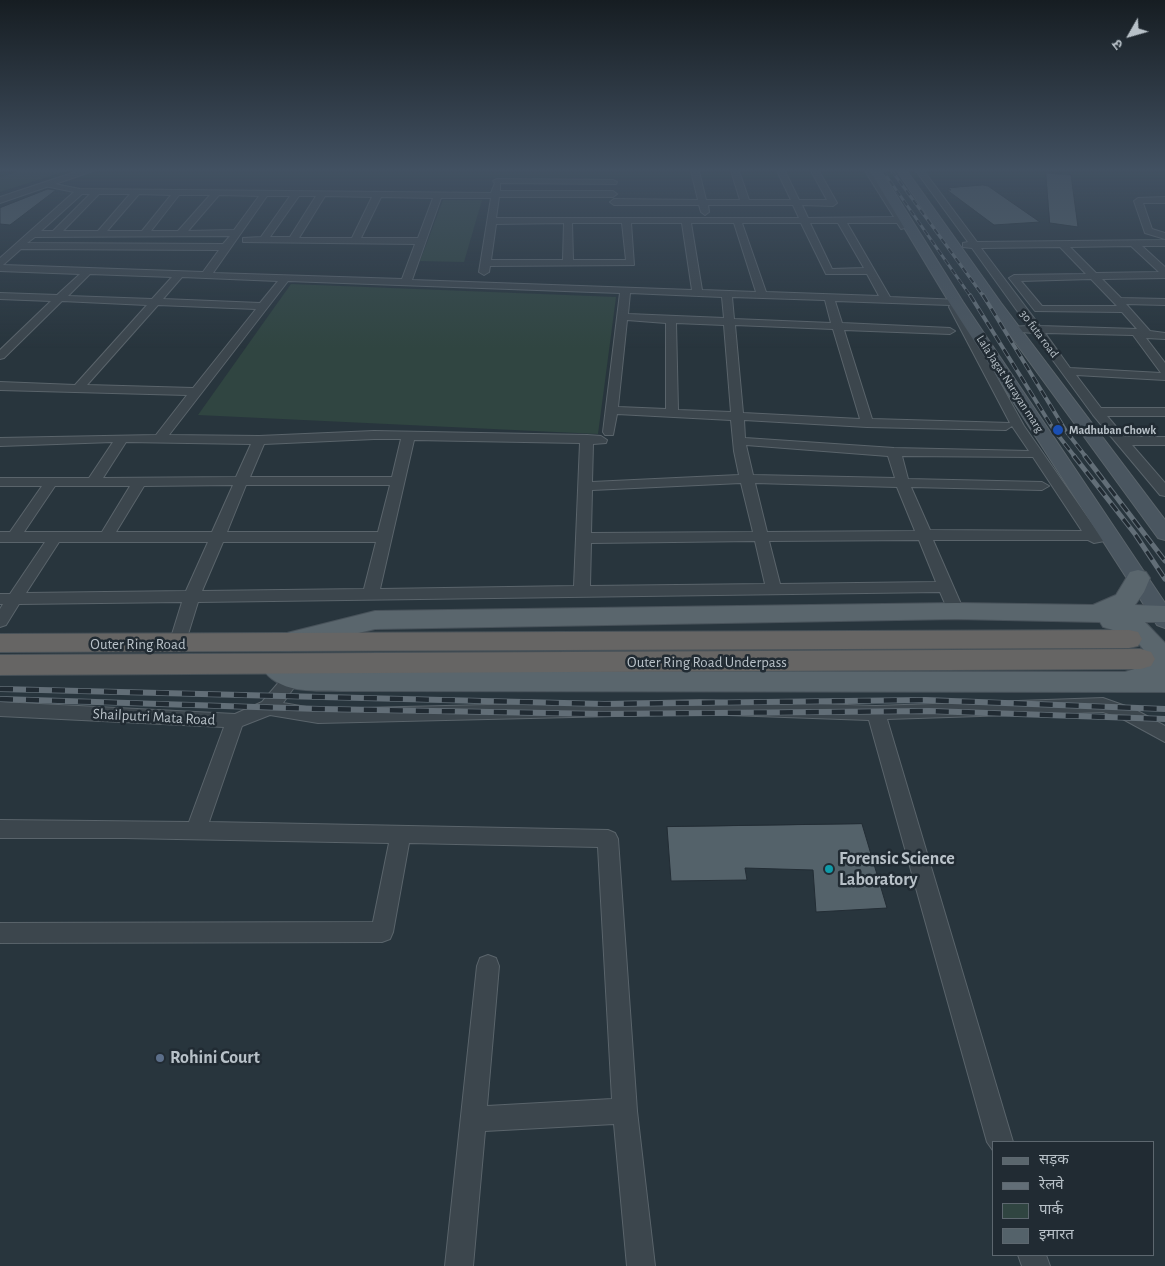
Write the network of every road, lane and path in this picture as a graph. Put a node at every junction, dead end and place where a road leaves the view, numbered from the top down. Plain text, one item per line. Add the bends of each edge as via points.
1 (36, 230) edge
2 (59, 230) edge
3 (103, 230) edge
4 (147, 230) edge
5 (184, 230) edge
6 (238, 230) edge
7 (271, 230) edge
8 (298, 230) edge
9 (360, 230) edge
10 (425, 230) edge
11 (490, 230) edge
12 (572, 230) edge
13 (627, 230) edge
14 (688, 230) edge
15 (740, 230) edge
16 (809, 230) edge
17 (847, 230) edge
18 (909, 230) edge
19 (944, 230) edge
20 (962, 230) edge
21 (1148, 230) edge
22 (181, 233) junction
23 (236, 233) junction
24 (32, 234) junction
25 (55, 234) junction
26 (100, 234) junction
27 (144, 234) junction
28 (1152, 234) junction
29 (1165, 236) edge
30 (1095, 238) dead end
31 (246, 240) dead end
32 (264, 240) junction
33 (292, 240) junction
34 (355, 240) junction
35 (421, 241) junction
36 (1133, 243) junction
37 (1165, 243) edge
38 (1062, 244) junction
39 (954, 245) junction
40 (973, 245) junction
41 (19, 246) junction
42 (226, 247) junction
43 (485, 262) junction
44 (0, 263) edge
45 (568, 263) junction
46 (1113, 265) dead end
47 (0, 268) edge
48 (88, 271) junction
49 (870, 271) junction
50 (180, 274) junction
51 (1165, 274) edge
52 (206, 275) junction
53 (1098, 276) junction
54 (286, 277) junction
55 (406, 282) junction
56 (482, 284) junction
57 (625, 290) junction
58 (697, 292) junction
59 (727, 293) junction
60 (762, 295) junction
61 (0, 296) edge
62 (829, 297) junction
63 (58, 298) junction
64 (886, 299) junction
65 (953, 301) junction
66 (155, 302) junction
67 (1165, 302) edge
68 (1122, 305) junction
69 (264, 306) junction
70 (621, 317) junction
71 (665, 319) junction
72 (729, 322) junction
73 (838, 327) junction
74 (1013, 329) junction
75 (1036, 329) junction
76 (950, 330) dead end
77 (1136, 332) junction
78 (1148, 335) junction
79 (1165, 336) edge
80 (0, 356) edge
81 (1068, 371) junction
82 (1165, 371) edge
83 (1165, 377) edge
84 (0, 386) edge
85 (78, 388) junction
86 (196, 392) junction
87 (612, 410) junction
88 (672, 412) junction
89 (1097, 412) junction
90 (1165, 412) edge
91 (736, 417) junction
92 (867, 423) junction
93 (1006, 426) dead end
94 (408, 436) junction
95 (122, 438) junction
96 (160, 438) junction
97 (587, 439) junction
98 (259, 440) junction
99 (739, 441) junction
100 (1121, 441) junction
101 (1165, 441) edge
102 (0, 442) edge
103 (894, 452) junction
104 (1028, 455) dead end
105 (747, 479) junction
106 (242, 481) junction
107 (397, 481) junction
108 (0, 482) edge
109 (51, 482) junction
110 (93, 482) junction
111 (139, 482) junction
112 (903, 484) junction
113 (585, 486) junction
114 (1042, 486) dead end
115 (1165, 492) edge
116 (1165, 534) edge
117 (926, 535) junction
118 (7, 537) edge
119 (55, 537) junction
120 (106, 537) junction
121 (218, 537) junction
122 (384, 537) junction
123 (1102, 537) junction
124 (584, 538) junction
125 (762, 538) junction
126 (1138, 578) junction
127 (946, 587) junction
128 (774, 590) junction
129 (582, 592) junction
130 (370, 594) junction
131 (192, 596) junction
132 (0, 599) edge
133 (16, 599) junction
134 (956, 611) junction
135 (1095, 612) junction
136 (795, 615) junction
137 (1164, 616) edge
138 (0, 621) edge
139 (0, 643) edge
140 (177, 644) junction
141 (1135, 649) dead end
142 (280, 662) junction
143 (0, 665) edge
144 (1123, 682) junction
145 (1165, 682) edge
146 (1165, 698) edge
147 (268, 708) junction
148 (0, 709) edge
149 (876, 713) junction
150 (235, 721) junction
151 (1165, 735) edge
152 (0, 830) edge
153 (196, 830) junction
154 (401, 834) junction
155 (0, 933) edge
156 (488, 966) dead end
157 (625, 1111) junction
158 (473, 1119) junction
159 (1000, 1141) edge
160 (459, 1266) edge
161 (641, 1266) edge

1 - 24 street
2 - 25 street
3 - 26 street
4 - 27 street
5 - 22 street
6 - 23 street
7 - 32 street
8 - 33 street
9 - 34 street
10 - 35 street
11 - 43 street
12 - 45 street
13 - 45 street via 631,263
14 - 58 street
15 - 60 street
16 - 49 street via 828,272
17 - 49 street
18 - 65 main road, Lala Jagat Narayan marg
19 - 39 main road
20 - 40 street, 30 futa road
21 - 28 street
22 - 23 street
22 - 27 street
23 - 42 street
24 - 25 street
24 - 41 street
25 - 26 street
26 - 27 street
28 - 29 street
28 - 30 street via 1134,238
31 - 32 street
32 - 33 street
33 - 34 street
34 - 35 street
35 - 55 street
36 - 37 street
36 - 38 street
36 - 51 street
38 - 40 street
38 - 53 street
39 - 40 street
39 - 74 main road
40 - 75 street, 30 futa road
41 - 42 street
41 - 44 street
42 - 52 street
43 - 45 street
43 - 56 street
46 - 53 street via 1101,267
47 - 48 street
48 - 50 street
48 - 63 street
49 - 64 street
50 - 52 street
50 - 66 street
51 - 53 street
52 - 54 street
53 - 68 street
53 - 68 street via 1014,278 1039,309
54 - 55 street
54 - 69 street
55 - 56 street
56 - 57 street
57 - 58 street
57 - 70 street
58 - 59 street
59 - 60 street
59 - 72 street
60 - 62 street
61 - 63 street
62 - 64 street
62 - 73 street
63 - 66 street
63 - 80 street
64 - 65 street
65 - 123 main road, Lala Jagat Narayan marg
66 - 69 street
66 - 85 street
67 - 68 street
68 - 78 street
69 - 86 street
70 - 71 street
70 - 87 street
71 - 72 street
71 - 88 street via 671,321 672,327
72 - 73 street
72 - 91 street
73 - 76 street
73 - 92 street
74 - 75 street
74 - 116 main road
75 - 77 street
75 - 81 street, 30 futa road
77 - 78 street
77 - 82 street
78 - 79 street
81 - 83 street
81 - 89 street, 30 futa road
84 - 85 street
85 - 86 street
86 - 96 street
87 - 88 street
87 - 97 street via 605,436
88 - 91 street
89 - 90 street
89 - 100 street, 30 futa road
91 - 92 street
91 - 99 street
92 - 93 street
94 - 97 street
94 - 98 street
94 - 107 street
95 - 96 street
95 - 102 street
95 - 110 street
96 - 98 street
97 - 113 street
98 - 106 street
99 - 103 street
99 - 105 street
100 - 101 street
100 - 115 street, 30 futa road
103 - 104 street
103 - 112 street
105 - 112 street
105 - 113 street
105 - 125 street
106 - 107 street
106 - 111 street
106 - 121 street
107 - 122 street
108 - 109 street
109 - 110 street
109 - 118 street
110 - 111 street
111 - 120 street
112 - 114 street
112 - 117 street
113 - 124 street
117 - 123 street
117 - 125 street
117 - 127 street
118 - 119 street
119 - 120 street
119 - 133 street
120 - 121 street
121 - 122 street
121 - 131 street
122 - 130 street
123 - 126 main road, Lala Jagat Narayan marg
124 - 125 street
124 - 129 street
125 - 128 street
126 - 135 main road via 1133,594 1119,605
126 - 137 main road, Lala Jagat Narayan marg
127 - 128 street
127 - 134 street
128 - 129 street
129 - 130 street
130 - 131 street
131 - 133 street
131 - 140 street
132 - 133 street
133 - 138 street
134 - 135 main road
134 - 136 main road
135 - 137 main road
136 - 142 main road via 375,620
136 - 144 main road via 845,620 1066,618 1117,621 1134,625 1145,633 1164,665 1159,671
139 - 140 highway, Outer Ring Road
140 - 142 highway, Outer Ring Road
141 - 142 highway, Outer Ring Road Underpass
142 - 143 highway, Outer Ring Road
142 - 144 main road
142 - 147 street, Shailputri Mata Road
144 - 145 main road
144 - 146 main road
147 - 149 street via 318,716 700,707
147 - 150 street, Shailputri Mata Road
148 - 150 street, Shailputri Mata Road
149 - 151 street via 1103,705 1117,708
149 - 159 street
150 - 153 street
152 - 153 street
153 - 154 street
154 - 155 street via 382,932
154 - 157 street via 608,839
156 - 158 street
157 - 158 street
157 - 161 street
158 - 160 street

